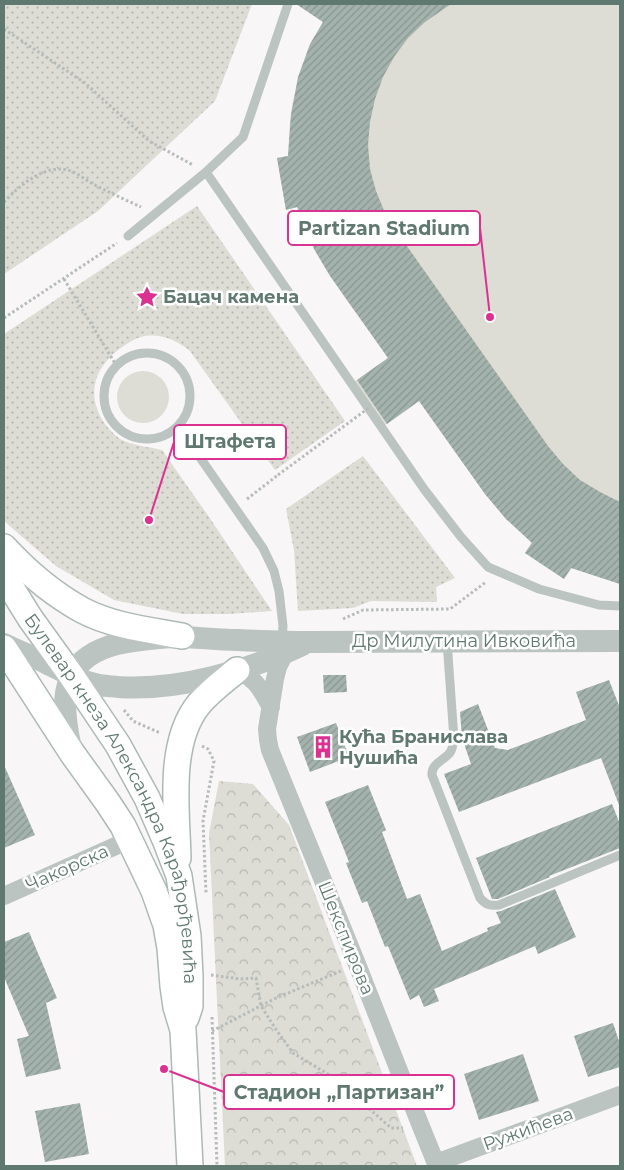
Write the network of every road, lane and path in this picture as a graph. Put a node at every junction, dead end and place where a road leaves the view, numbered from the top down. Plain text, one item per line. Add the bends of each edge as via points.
1 (288, 4) edge
2 (4, 29) edge
3 (206, 172) junction
4 (4, 202) edge
5 (155, 214) junction
6 (128, 236) joint
7 (64, 278) junction
8 (4, 318) edge
9 (116, 365) junction
10 (370, 407) dead end
11 (178, 426) junction
12 (235, 508) junction
13 (4, 547) edge
14 (500, 572) junction
15 (4, 576) edge
16 (620, 606) edge
17 (341, 620) dead end
18 (182, 636) junction
19 (620, 640) edge
20 (447, 641) junction
21 (4, 644) edge
22 (284, 647) junction
23 (4, 648) edge
24 (237, 670) junction
25 (71, 675) junction
26 (270, 707) junction
27 (72, 753) junction
28 (129, 840) junction
29 (620, 855) edge
30 (179, 876) junction
31 (4, 896) edge
32 (357, 964) junction
33 (210, 975) dead end
34 (261, 1006) junction
35 (183, 1030) junction
36 (212, 1031) dead end
37 (620, 1096) edge
38 (420, 1124) junction
39 (437, 1165) edge
40 (190, 1166) edge

1 - 3 lane via 243,137
2 - 3 path via 86,83 149,141
3 - 5 lane
3 - 14 lane via 424,489 488,567
4 - 5 path via 42,172 57,168 72,171
5 - 6 lane
6 - 7 path
7 - 8 path
7 - 9 path
9 - 11 lane via 129,356 143,353 158,354 172,361 189,385 187,414
9 - 11 lane via 104,389 108,416 116,427 127,435 154,439
10 - 12 path, bridge
11 - 12 lane
12 - 22 lane via 263,548 274,571 280,591
13 - 18 main road via 57,594 83,610 124,625
14 - 16 lane via 539,589 599,605
14 - 17 path via 450,609 363,610
15 - 25 main road, Булевар кнеза Александра Карађорђевића
18 - 22 street, Др Милутина Ивковића
18 - 25 street, Др Милутина Ивковића via 128,641 98,650 79,664
19 - 20 street, Др Милутина Ивковића
20 - 22 street, Др Милутина Ивковића via 308,642
20 - 29 lane via 454,739 450,752 431,771 480,898 485,904 499,905
21 - 25 street, Др Милутина Ивковића
22 - 24 street, Др Милутина Ивковића
22 - 26 street, Шекспирова
23 - 27 main road, Булевар кнеза Александра Карађорђевића
24 - 25 street, Др Милутина Ивковића via 182,684 127,688 97,685
24 - 26 street via 258,685
24 - 30 main road via 200,704 182,738 176,799
25 - 27 street via 65,713
25 - 30 main road, Булевар кнеза Александра Карађорђевића via 118,745 147,798
26 - 32 street, Шекспирова via 267,729 270,750
27 - 28 main road, Булевар кнеза Александра Карађорђевића via 108,803
28 - 31 street, Чакорска
28 - 35 main road, Булевар кнеза Александра Карађорђевића via 154,891 166,925 176,1007
30 - 35 main road, Булевар кнеза Александра Карађорђевића via 190,976 190,1006
32 - 34 path
32 - 38 street, Шекспирова
33 - 34 path via 256,978
34 - 36 path
34 - 38 path via 293,1053 336,1079 391,1128
35 - 40 main road, Булевар кнеза Александра Карађорђевића
37 - 39 street, Ружићева
38 - 39 street, Шекспирова

